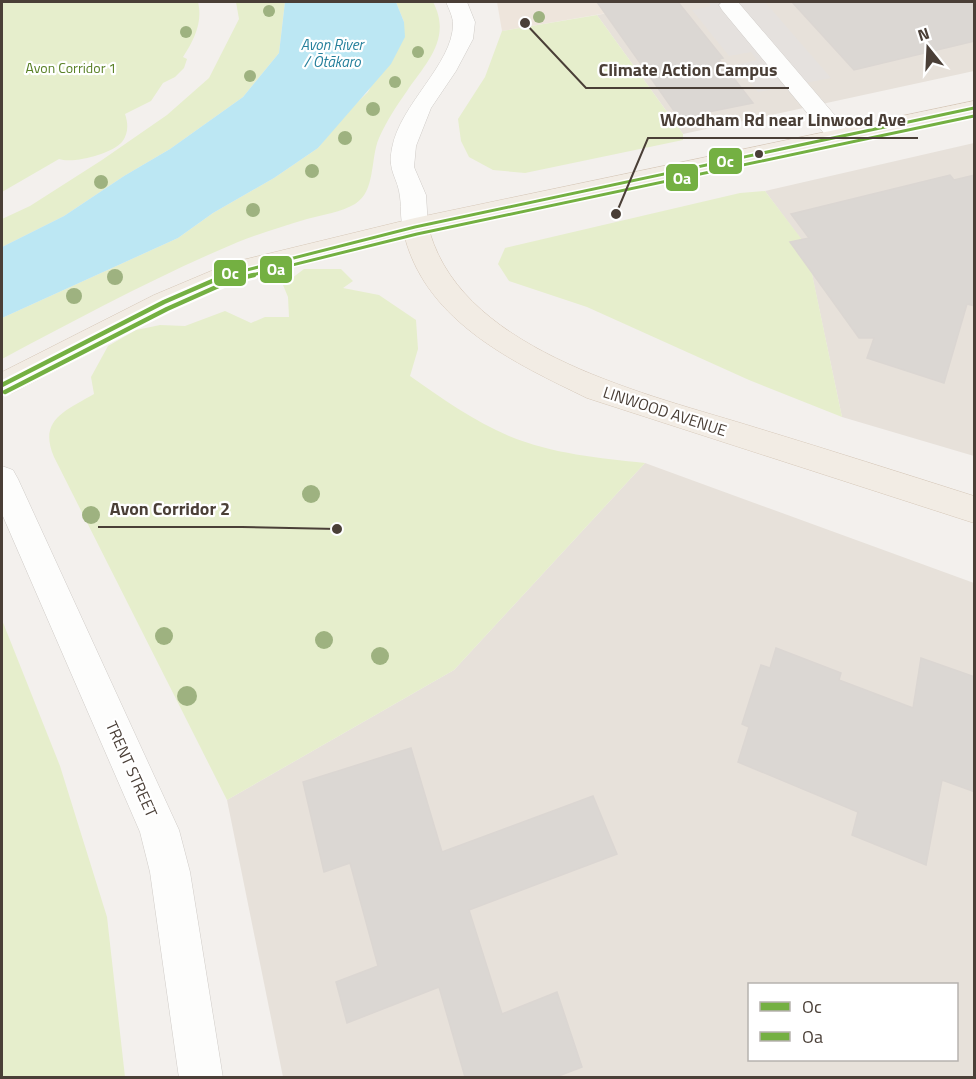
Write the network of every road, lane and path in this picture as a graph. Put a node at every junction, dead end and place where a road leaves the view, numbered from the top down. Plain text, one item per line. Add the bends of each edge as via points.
1 (457, 2) edge
2 (730, 5) dead end
3 (975, 108) edge
4 (841, 138) junction
5 (415, 227) junction
6 (2, 385) edge
7 (2, 479) edge
8 (975, 509) edge
9 (201, 1077) edge

1 - 5 street via 464,22 462,39 419,108 404,146 402,167 412,195
2 - 4 street
3 - 4 main road
4 - 5 main road
5 - 6 main road via 231,273 164,302
5 - 8 main road, LINWOOD AVENUE via 427,262 448,294 500,339 539,362 598,390
7 - 9 street, TRENT STREET via 159,830 170,872

